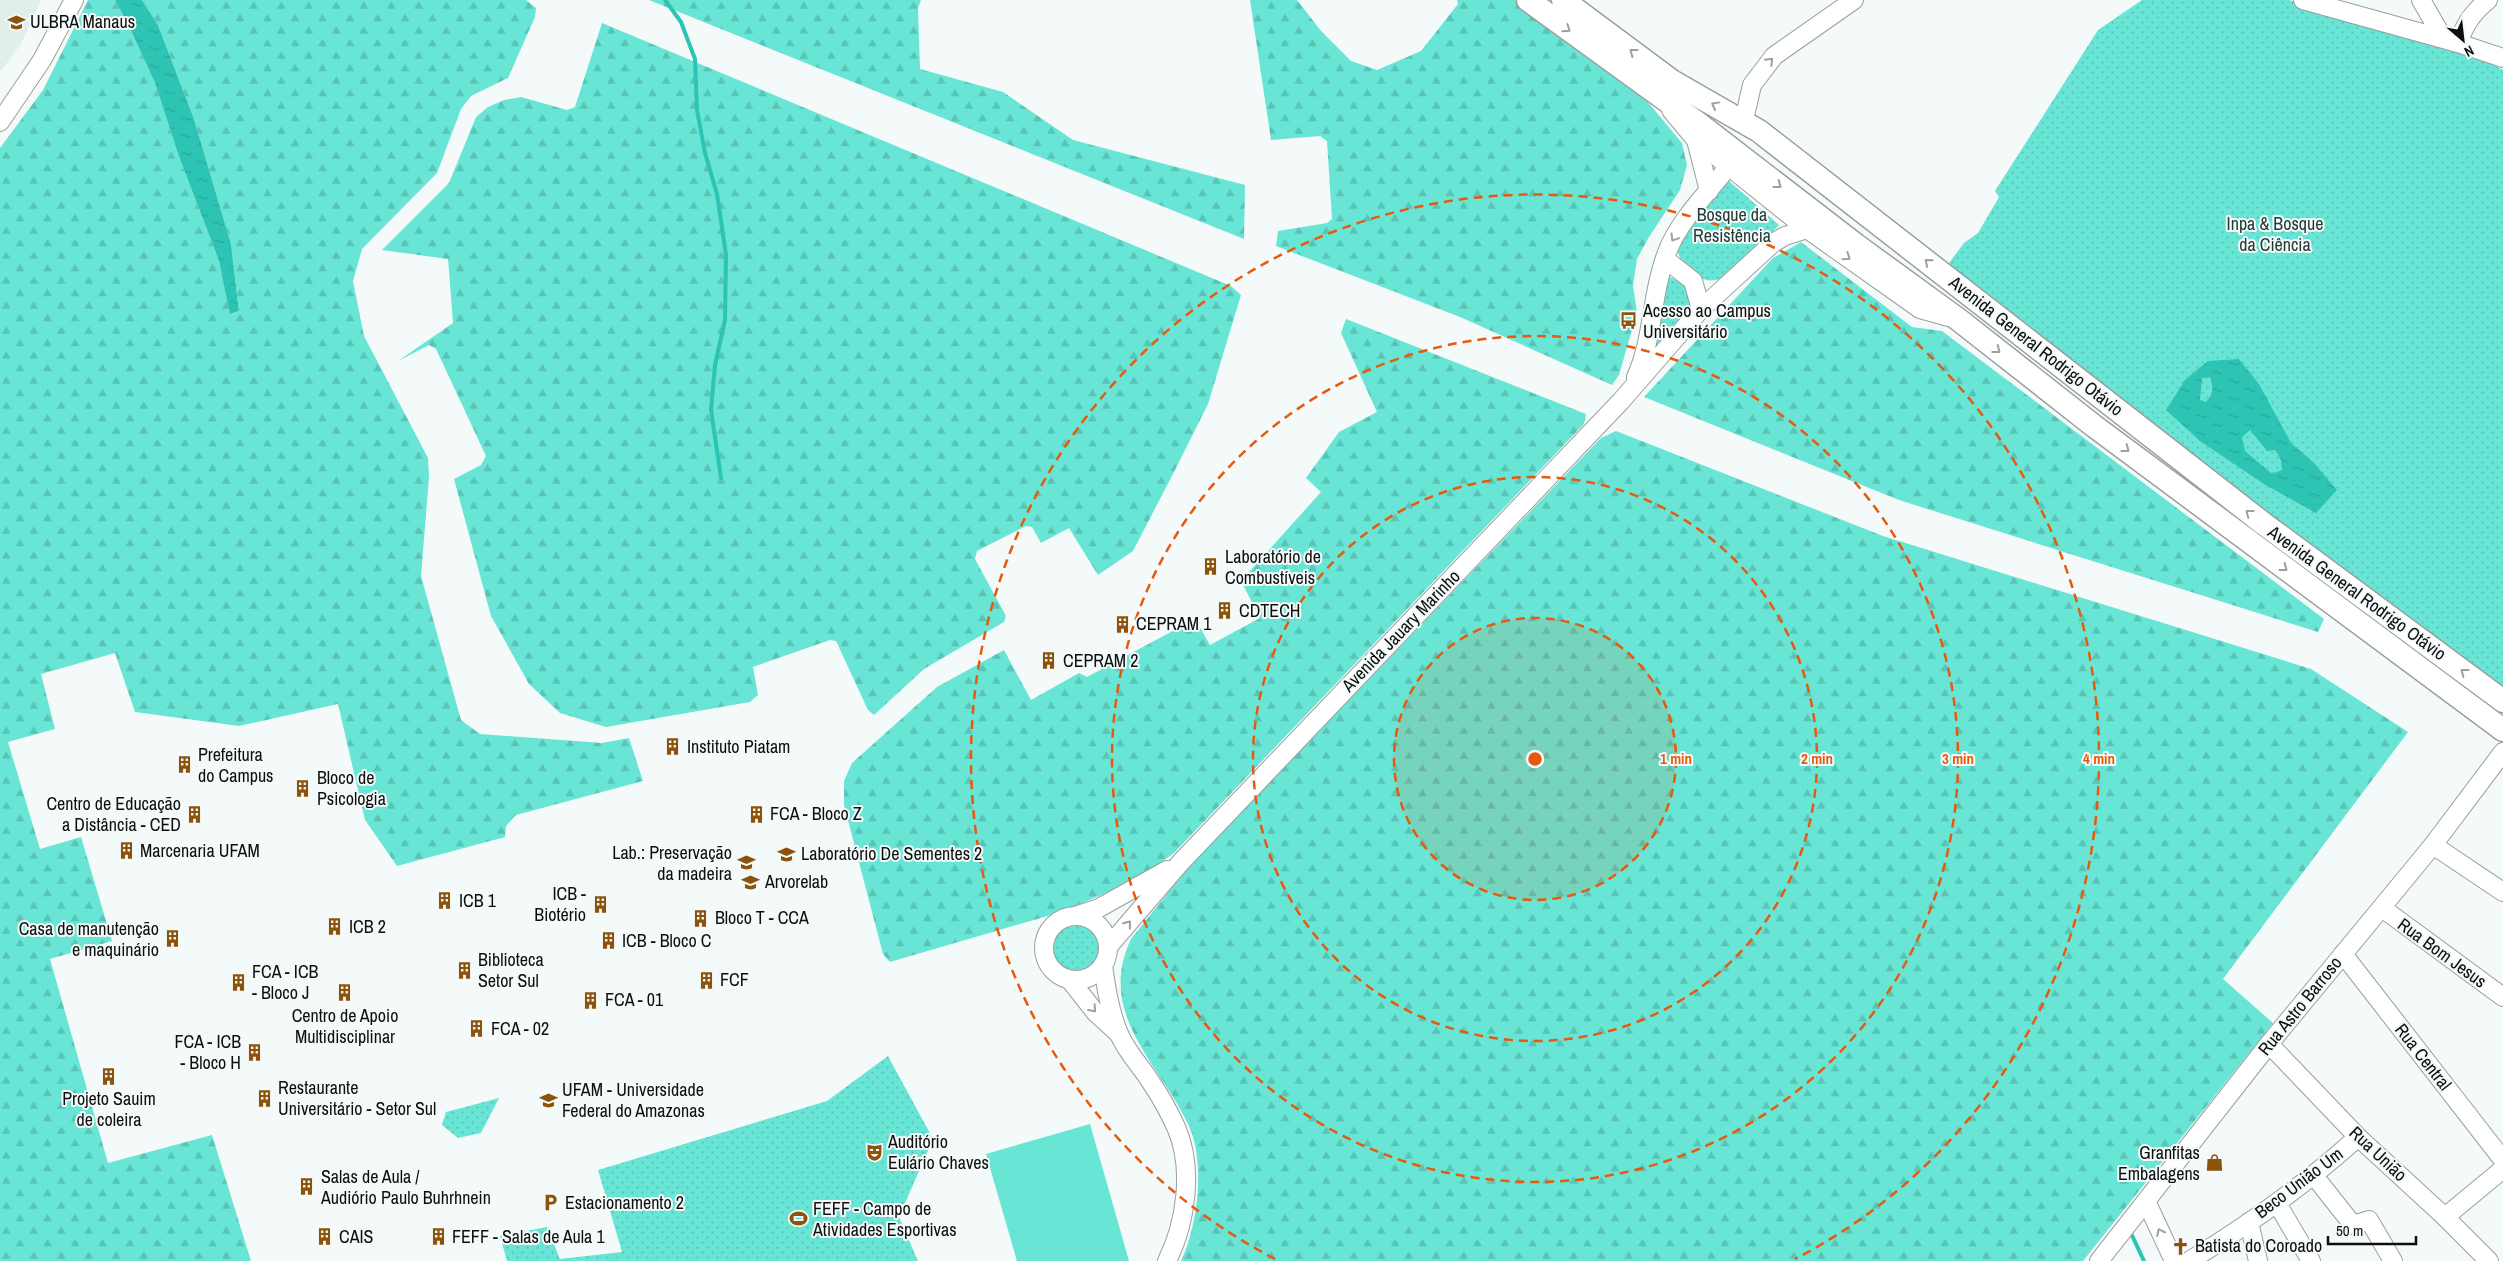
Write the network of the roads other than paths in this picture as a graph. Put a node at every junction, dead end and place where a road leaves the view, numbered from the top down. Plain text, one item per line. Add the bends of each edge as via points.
1 (74, 0) edge
2 (1528, 0) edge
3 (1564, 0) edge
4 (1854, 0) edge
5 (2303, 0) edge
6 (2420, 0) edge
7 (2488, 0) edge
8 (2341, 5) edge
9 (2471, 6) edge
10 (2451, 40) junction
11 (2501, 55) edge
12 (1659, 94) junction
13 (1744, 120) junction
14 (0, 122) edge
15 (1696, 140) junction
16 (1734, 161) junction
17 (1709, 191) junction
18 (1807, 229) junction
19 (1895, 236) junction
20 (1665, 259) junction
21 (1693, 281) junction
22 (1723, 288) junction
23 (1701, 309) junction
24 (1959, 320) junction
25 (1621, 401) junction
26 (2503, 701) edge
27 (2503, 730) edge
28 (2503, 752) edge
29 (2433, 845) junction
30 (1180, 862) junction
31 (2503, 892) edge
32 (2382, 908) junction
33 (1075, 916) junction
34 (1108, 947) junction
35 (2343, 954) junction
36 (1103, 966) junction
37 (1070, 980) junction
38 (2503, 997) edge
39 (1120, 1036) junction
40 (2269, 1044) junction
41 (2358, 1137) junction
42 (2503, 1160) edge
43 (2503, 1169) edge
44 (2315, 1177) junction
45 (2147, 1203) junction
46 (2278, 1205) junction
47 (2446, 1217) junction
48 (2249, 1222) junction
49 (2116, 1254) edge
50 (1167, 1261) edge
51 (2099, 1261) edge
52 (2174, 1261) edge
53 (2189, 1261) edge
54 (2258, 1261) edge
55 (2311, 1261) edge
56 (2393, 1261) edge
57 (2489, 1261) edge

1 - 14 street via 42,60
2 -> 12 main road, Avenida General Rodrigo Otávio
13 -> 3 main road, Avenida General Rodrigo Otávio via 1672,81
13 -> 4 street via 1752,85 1774,56
5 - 8 street
6 - 10 street
7 - 9 street
8 - 10 street
9 - 10 street via 2464,27
10 - 11 street
12 - 15 street, Avenida General Rodrigo Otávio
12 - 16 main road, Avenida General Rodrigo Otávio
13 - 19 main road, Avenida General Rodrigo Otávio
15 - 16 street, Avenida General Rodrigo Otávio
15 - 17 street
16 - 17 street, Avenida Jauary Marinho
16 - 18 street, Avenida General Rodrigo Otávio
16 - 19 main road via 1747,148 1758,148 1859,226 1869,232
16 -> 24 main road, Avenida General Rodrigo Otávio
17 -> 20 street, Avenida Jauary Marinho via 1677,232
18 - 22 street, Avenida Jauary Marinho via 1773,243
18 -> 24 street, Avenida General Rodrigo Otávio via 1920,309
26 -> 19 main road, Avenida General Rodrigo Otávio via 2264,524
20 - 21 street
20 - 25 street, Avenida Jauary Marinho via 1654,298 1643,361
21 - 22 street
21 - 23 street
22 - 23 street, Avenida Jauary Marinho
23 - 25 street, Avenida Jauary Marinho
24 -> 27 main road, Avenida General Rodrigo Otávio via 2094,426
25 - 30 street, Avenida Jauary Marinho
28 - 29 street, Rua Astro Barroso
29 - 31 street
29 - 32 street, Rua Astro Barroso
30 - 33 street, Avenida Jauary Marinho via 1125,895
34 -> 30 street, Avenida Jauary Marinho
32 - 35 street, Rua Astro Barroso
32 - 38 street, Rua Bom Jesus
33 - 34 street via 1094,921 1107,937
33 - 37 street via 1065,918 1049,930 1044,950 1050,966
34 - 36 street
35 - 40 street, Rua Astro Barroso
35 - 42 street, Rua Central
36 - 37 street via 1089,977
36 - 39 street via 1106,991
37 -> 39 street via 1095,1012
39 - 50 street via 1151,1081 1177,1129 1185,1176 1184,1210
40 - 41 street, Rua União
40 - 45 street, Rua Astro Barroso
41 - 44 street, Beco União Um
41 - 47 street, Rua União
43 - 47 street
44 - 46 street, Beco União Um
44 - 56 street via 2353,1225 2369,1220
45 - 49 street, Rua Astro Barroso
52 -> 45 street
46 - 48 street, Beco União Um
46 - 55 street
47 - 57 street, Rua União
48 - 53 street, Beco União Um
48 - 54 street
49 - 51 street, Rua Astro Barroso

